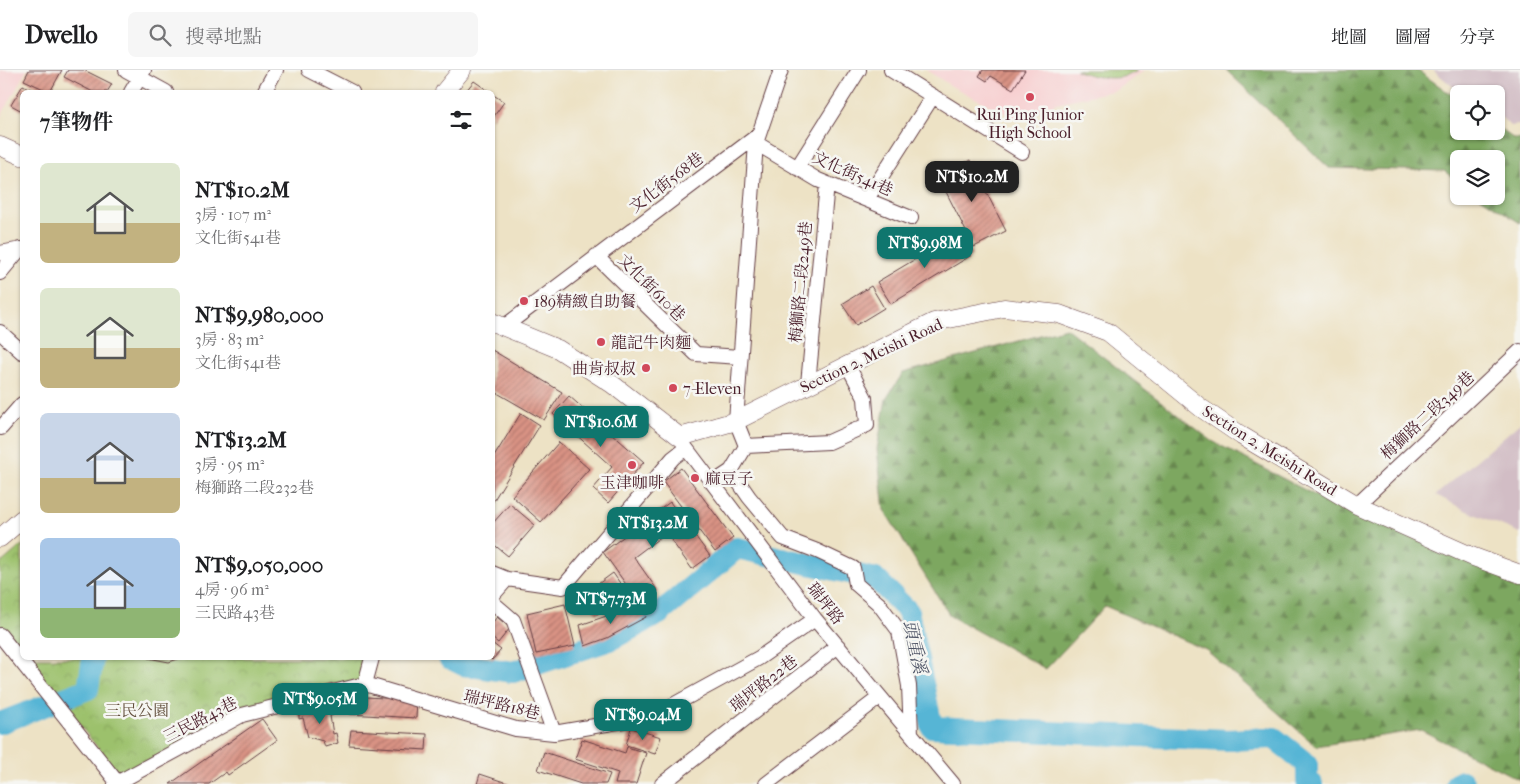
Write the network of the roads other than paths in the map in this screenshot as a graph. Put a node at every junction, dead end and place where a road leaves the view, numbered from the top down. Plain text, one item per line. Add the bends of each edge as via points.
1 (126, 70) edge
2 (276, 70) edge
3 (309, 70) edge
4 (462, 70) edge
5 (780, 70) edge
6 (859, 70) edge
7 (891, 70) edge
8 (142, 74) edge
9 (132, 90) edge
10 (163, 90) edge
11 (265, 90) edge
12 (348, 90) edge
13 (446, 90) edge
14 (933, 96) junction
15 (757, 140) junction
16 (0, 146) edge
17 (1022, 152) dead end
18 (20, 155) edge
19 (797, 168) junction
20 (826, 184) junction
21 (867, 199) junction
22 (911, 218) dead end
23 (20, 249) edge
24 (20, 250) edge
25 (0, 253) edge
26 (596, 256) junction
27 (0, 273) edge
28 (499, 324) edge
29 (0, 332) edge
30 (20, 350) edge
31 (1520, 351) edge
32 (740, 357) junction
33 (847, 364) junction
34 (808, 384) junction
35 (20, 406) edge
36 (736, 421) junction
37 (1, 428) edge
38 (683, 442) junction
39 (746, 446) junction
40 (732, 471) junction
41 (713, 484) junction
42 (1358, 505) junction
43 (20, 521) edge
44 (0, 537) edge
45 (495, 574) edge
46 (1520, 574) edge
47 (507, 579) junction
48 (495, 593) edge
49 (495, 605) edge
50 (815, 619) junction
51 (0, 635) edge
52 (838, 646) junction
53 (20, 659) edge
54 (20, 660) edge
55 (371, 660) edge
56 (365, 684) junction
57 (880, 697) junction
58 (554, 733) junction
59 (911, 734) junction
60 (116, 783) edge
61 (662, 784) edge
62 (766, 784) edge
63 (953, 784) edge

1 - 8 street
2 - 11 street
3 - 12 street
4 - 13 street
5 - 15 street
6 - 19 street
7 - 14 street
8 - 9 street
8 - 10 street
14 - 17 street
14 - 21 street
15 - 19 street, 文化街541巷
15 - 26 street, 文化街568巷
15 - 32 street
16 - 18 street
19 - 20 street, 文化街541巷
20 - 21 street, 文化街541巷
20 - 34 street, 梅獅路二段249巷
21 - 22 street, 文化街541巷
23 - 25 street
24 - 27 street
26 - 28 street, 文化街568巷
26 - 32 street, 文化街610巷 via 696,354
28 - 38 street via 558,350 612,384
29 - 30 street
31 - 42 street, 梅獅路二段349巷
32 - 36 street
33 - 34 street, Section 2, Meishi Road
33 - 39 street via 865,398 867,425 829,442
33 - 42 street, Section 2, Meishi Road via 934,322 1004,308 1059,314 1108,332 1209,414
34 - 36 street, Section 2, Meishi Road
35 - 37 street
36 - 38 street, Section 2, Meishi Road
36 - 39 street
38 - 41 street, 瑞坪路
38 - 47 street via 674,458 563,588
39 - 40 street
40 - 41 street
40 - 59 street via 783,538 853,568 856,584 879,604 899,631 909,686
41 - 50 street, 瑞坪路
42 - 46 street, Section 2, Meishi Road via 1471,556
43 - 44 street
45 - 47 street
47 - 48 street
49 - 58 street via 513,620
50 - 52 street, 瑞坪路
50 - 58 street, 瑞坪路18巷 via 759,658 653,716
51 - 53 street
52 - 57 street, 瑞坪路
52 - 61 street, 瑞坪路22巷
54 - 60 street
55 - 56 street
56 - 58 street, 瑞坪路18巷 via 516,729
56 - 60 street, 三民路43巷 via 242,715
57 - 59 street, 瑞坪路
57 - 62 street
59 - 63 street, 瑞坪路

